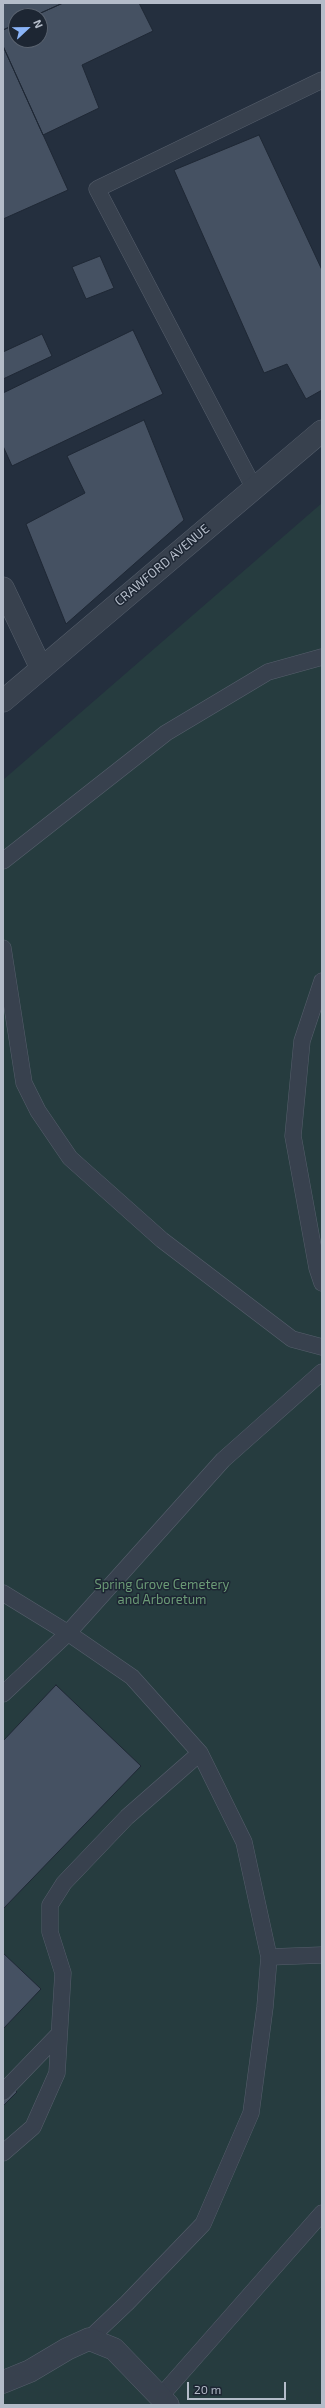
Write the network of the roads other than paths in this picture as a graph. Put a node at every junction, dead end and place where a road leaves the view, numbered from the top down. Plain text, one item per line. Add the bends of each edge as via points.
1 (322, 80) edge
2 (322, 431) edge
3 (254, 488) junction
4 (3, 588) edge
5 (322, 657) edge
6 (41, 668) junction
7 (3, 701) edge
8 (3, 861) edge
9 (3, 948) edge
10 (322, 981) edge
11 (322, 1283) edge
12 (322, 1347) edge
13 (322, 1372) edge
14 (3, 1593) edge
15 (68, 1633) junction
16 (3, 1694) edge
17 (200, 1753) junction
18 (322, 1955) edge
19 (269, 1957) junction
20 (59, 2034) junction
21 (3, 2092) edge
22 (3, 2153) edge
23 (322, 2213) edge
24 (89, 2339) junction
25 (3, 2382) edge
26 (164, 2401) edge

1 - 3 lane via 97,189
2 - 3 street, CRAWFORD AVENUE
3 - 6 street, CRAWFORD AVENUE
4 - 6 street
5 - 8 lane via 268,672 166,733
6 - 7 street, CRAWFORD AVENUE
9 - 12 lane via 24,1083 38,1111 70,1158 162,1240 292,1339
10 - 11 lane via 302,1041 293,1136 317,1268
13 - 15 lane via 223,1460
14 - 15 lane
15 - 16 lane
15 - 17 lane via 132,1678
17 - 19 lane via 244,1842
17 - 20 lane via 127,1817 64,1883 50,1905 50,1932 63,1973
18 - 19 lane
19 - 24 lane via 251,2112 203,2224
20 - 21 lane
20 - 22 lane via 57,2073 33,2127
23 - 26 lane
24 - 25 street via 30,2371
24 - 26 street via 114,2349

